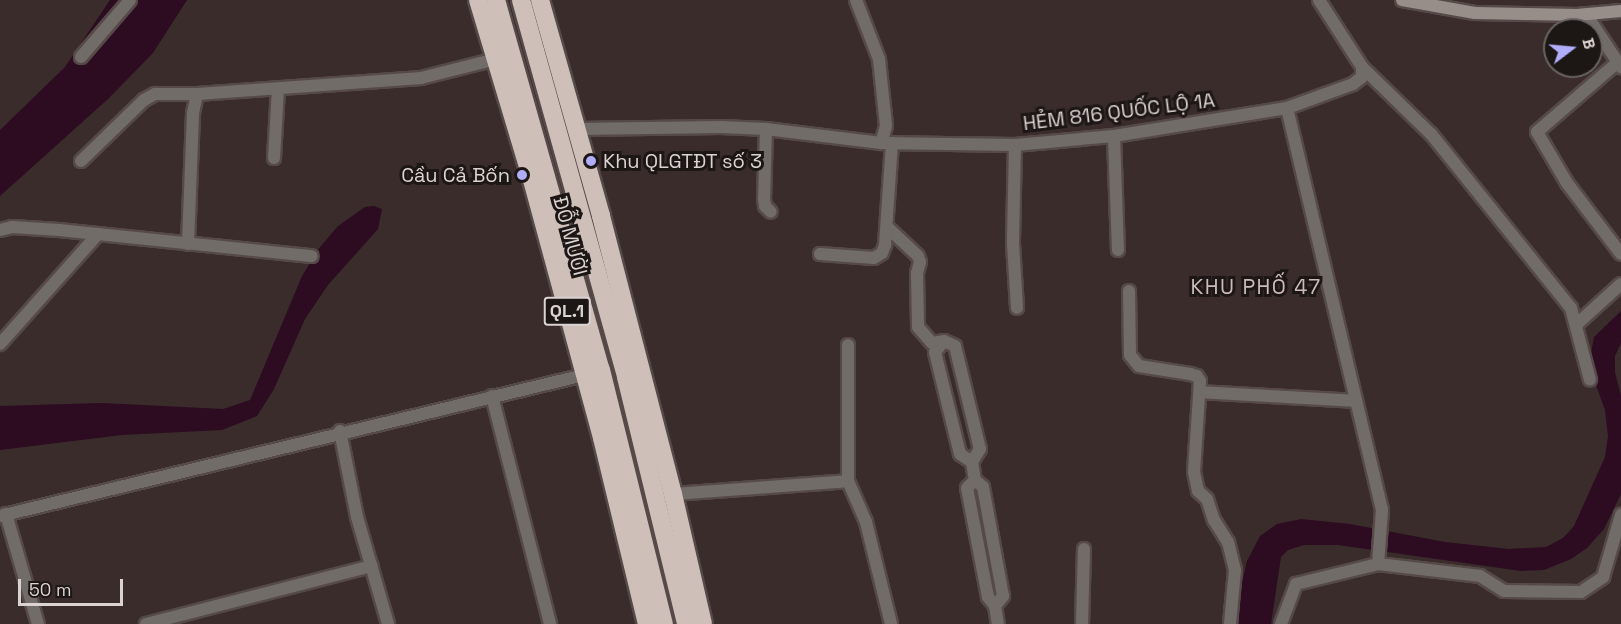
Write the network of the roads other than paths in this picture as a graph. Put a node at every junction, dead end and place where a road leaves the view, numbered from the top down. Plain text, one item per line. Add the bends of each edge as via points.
1 (130, 0) edge
2 (478, 0) edge
3 (496, 0) edge
4 (521, 0) edge
5 (540, 0) edge
6 (856, 0) edge
7 (1319, 0) edge
8 (1402, 0) edge
9 (1621, 11) edge
10 (1586, 14) junction
11 (81, 57) dead end
12 (496, 60) junction
13 (1620, 65) edge
14 (1362, 67) junction
15 (278, 89) junction
16 (197, 94) junction
17 (1287, 108) junction
18 (577, 129) junction
19 (766, 129) junction
20 (1114, 136) junction
21 (887, 143) junction
22 (1015, 145) junction
23 (274, 158) dead end
24 (81, 161) dead end
25 (771, 212) dead end
26 (887, 227) junction
27 (0, 230) edge
28 (98, 234) junction
29 (188, 244) junction
30 (1118, 250) dead end
31 (820, 254) dead end
32 (1621, 254) edge
33 (312, 256) dead end
34 (1621, 285) edge
35 (1129, 291) dead end
36 (1017, 308) dead end
37 (1577, 324) junction
38 (944, 341) junction
39 (0, 344) edge
40 (848, 345) dead end
41 (593, 372) junction
42 (1590, 380) dead end
43 (1200, 392) junction
44 (492, 396) junction
45 (1356, 401) junction
46 (340, 431) junction
47 (972, 462) junction
48 (848, 481) junction
49 (673, 494) junction
50 (3, 515) edge
51 (1621, 515) edge
52 (1084, 549) dead end
53 (1378, 562) junction
54 (372, 566) junction
55 (38, 624) edge
56 (146, 624) edge
57 (388, 624) edge
58 (550, 624) edge
59 (647, 624) edge
60 (664, 624) edge
61 (686, 624) edge
62 (703, 624) edge
63 (891, 624) edge
64 (998, 624) edge
65 (1082, 624) edge
66 (1230, 624) edge
67 (1281, 624) edge

1 - 11 street
2 - 12 highway, ĐỖ MƯỜI / QL.1
3 - 41 highway, ĐỖ MƯỜI / QL.1
4 - 61 highway, ĐỖ MƯỜI / QL.1 via 623,366
5 - 18 highway, ĐỖ MƯỜI
6 - 21 street via 879,59
7 - 14 street
8 - 10 street via 1475,13
9 - 10 street
10 - 13 street
12 - 15 street via 421,78
12 - 41 highway, ĐỖ MƯỜI / QL.1
13 - 32 street via 1537,132 1567,183
14 - 17 street, HẺM 816 QUỐC LỘ 1A via 1362,77 1353,84
14 - 37 street via 1431,134 1571,308
15 - 16 street
15 - 23 street
16 - 24 street via 167,93 144,100
16 - 29 street
17 - 20 street, HẺM 816 QUỐC LỘ 1A
17 - 45 street
18 - 19 street, HẺM 816 QUỐC LỘ 1A
18 - 49 highway, ĐỖ MƯỜI
19 - 21 street, HẺM 816 QUỐC LỘ 1A
19 - 25 street via 764,199
20 - 22 street, HẺM 816 QUỐC LỘ 1A
20 - 30 street
21 - 22 street, HẺM 816 QUỐC LỘ 1A
21 - 26 street
22 - 36 street via 1012,244
26 - 31 street via 882,253 874,258
26 - 38 street via 920,262 918,327 933,343
27 - 28 street via 12,227
28 - 29 street
28 - 39 street
29 - 33 street
34 - 37 street
35 - 43 street via 1130,355 1139,366 1197,376
37 - 42 street
38 - 47 street via 955,346 980,449
38 - 47 street via 935,352 960,454
40 - 48 street
41 - 44 street
41 - 59 highway, ĐỖ MƯỜI / QL.1 via 602,438
41 - 60 highway, ĐỖ MƯỜI / QL.1
43 - 45 street
43 - 66 street via 1194,472 1198,491 1207,500 1228,542 1235,570
44 - 46 street
44 - 58 street
45 - 53 street via 1383,510
46 - 50 street
46 - 54 street via 357,517
47 - 64 street via 975,480 983,487 1003,596 995,606
48 - 49 street
48 - 63 street via 867,522
49 - 62 highway, ĐỖ MƯỜI
50 - 55 street
51 - 53 street via 1603,577 1581,592 1504,591 1480,576
52 - 65 street
53 - 67 street via 1296,584
54 - 56 street
54 - 57 street

